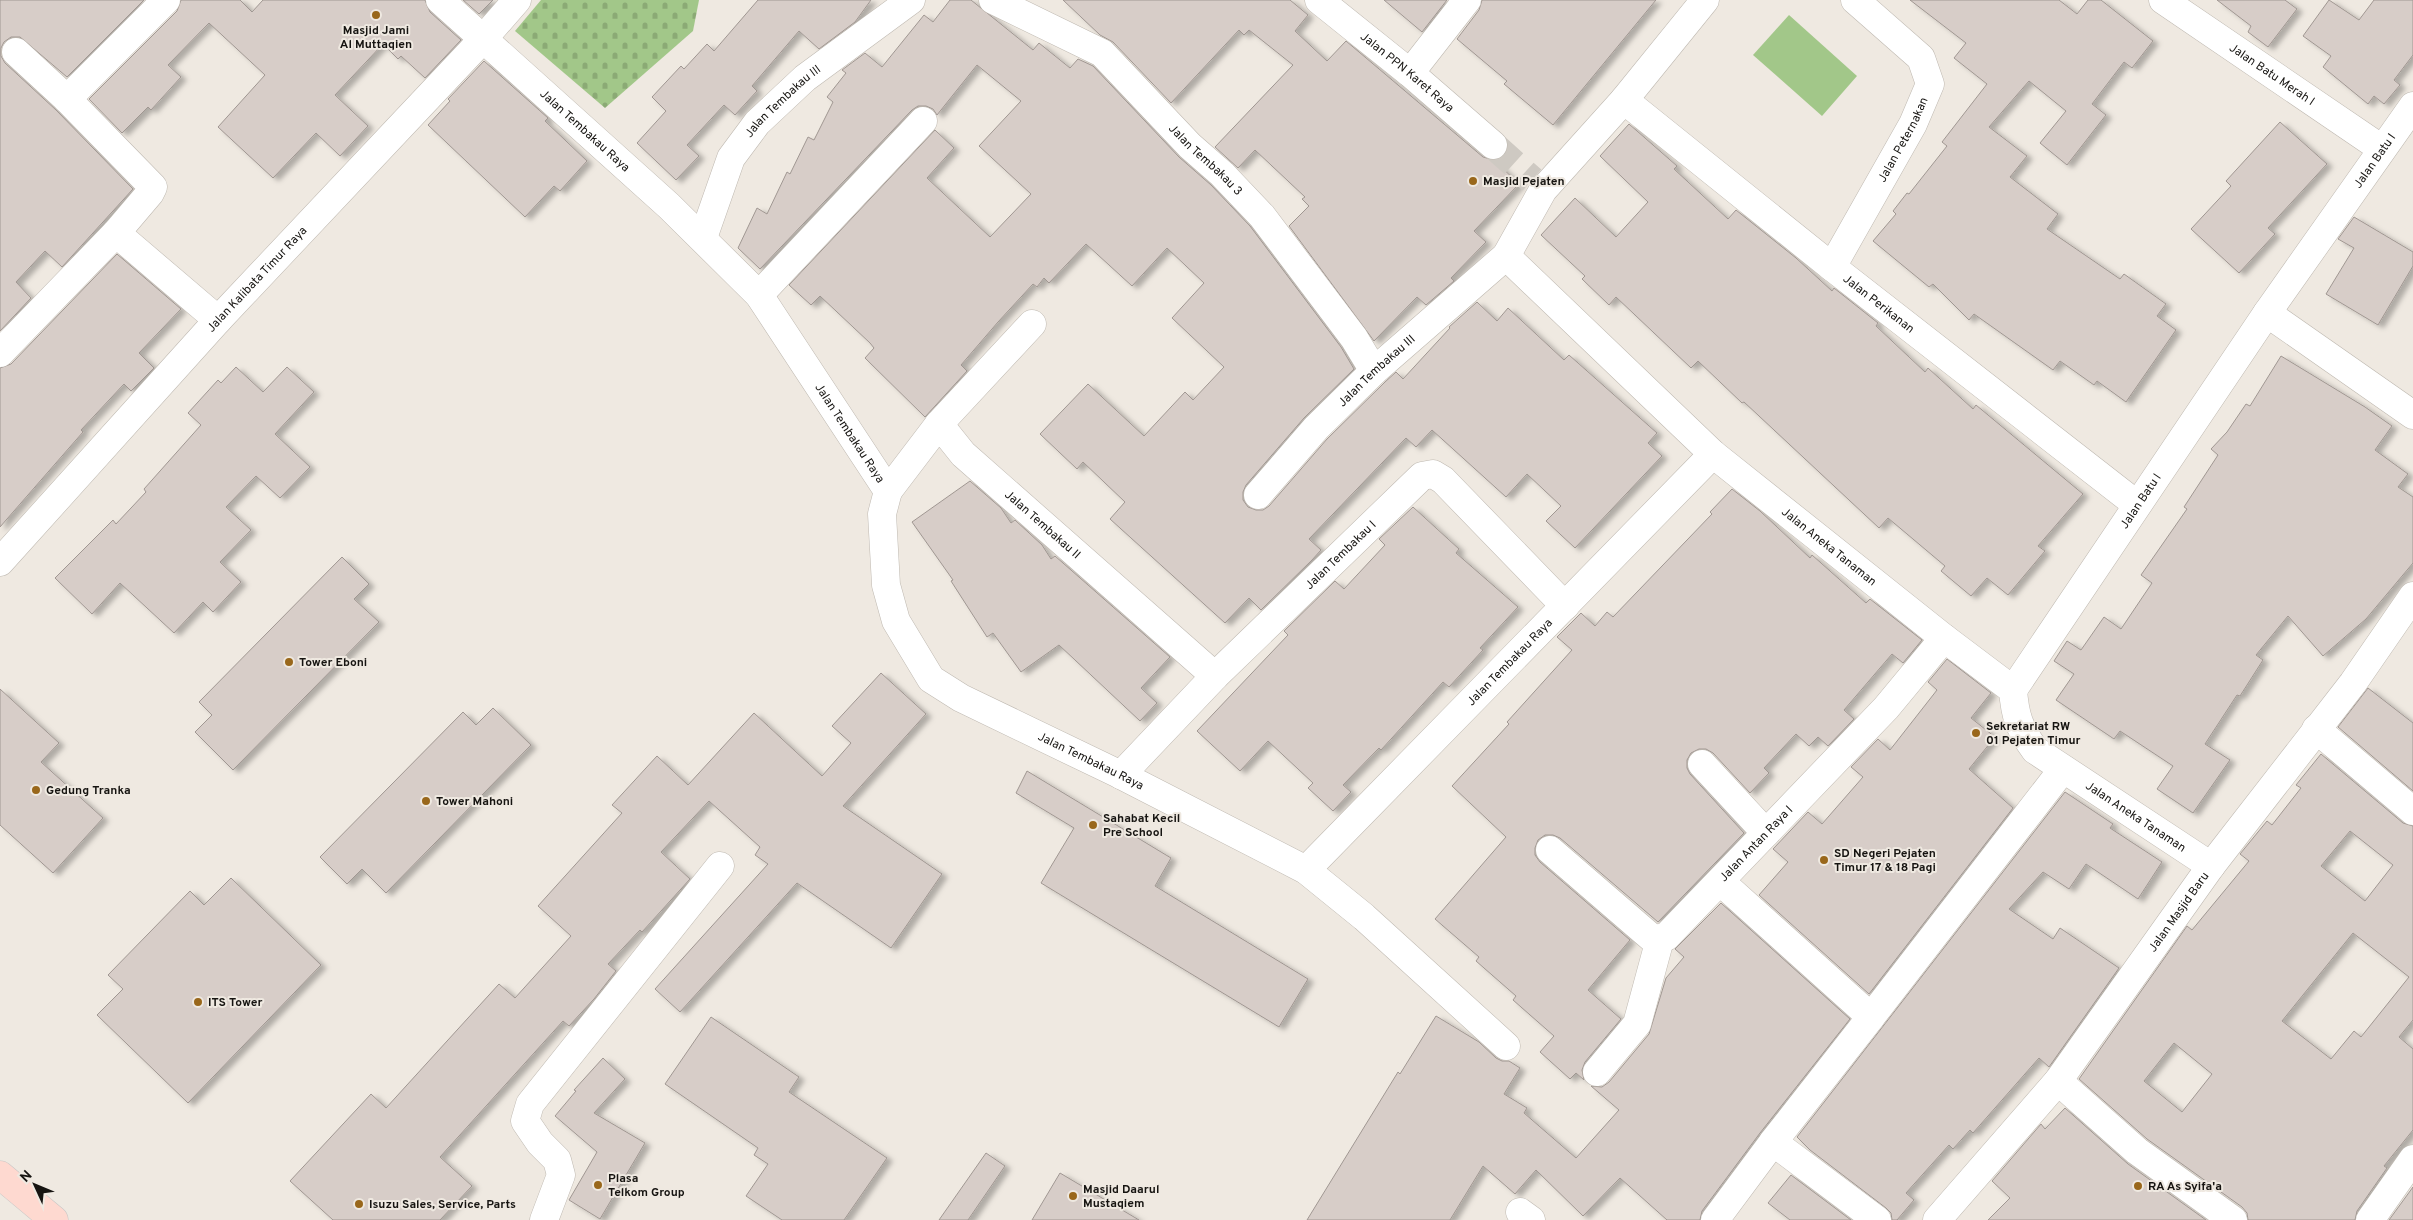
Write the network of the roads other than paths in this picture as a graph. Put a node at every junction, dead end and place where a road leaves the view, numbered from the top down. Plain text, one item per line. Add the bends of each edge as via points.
1 (166, 0) edge
2 (440, 0) edge
3 (517, 0) edge
4 (911, 0) edge
5 (993, 0) edge
6 (1319, 0) edge
7 (1468, 0) edge
8 (1705, 0) edge
9 (1855, 0) edge
10 (2163, 0) edge
11 (483, 40) junction
12 (16, 52) dead end
13 (1410, 73) junction
14 (67, 100) junction
15 (1624, 100) junction
16 (2410, 117) edge
17 (922, 121) dead end
18 (1493, 145) tunnel mouth
19 (2382, 149) junction
20 (116, 233) junction
21 (703, 238) junction
22 (1506, 256) junction
23 (1832, 267) junction
24 (759, 295) junction
25 (2267, 313) junction
26 (218, 320) junction
27 (1032, 324) dead end
28 (0, 353) edge
29 (1374, 371) junction
30 (2413, 415) edge
31 (939, 424) junction
32 (1713, 454) junction
33 (888, 491) junction
34 (1258, 495) dead end
35 (2136, 504) junction
36 (0, 562) edge
37 (2413, 596) edge
38 (1566, 606) junction
39 (1944, 638) junction
40 (1215, 676) junction
41 (2013, 690) junction
42 (2316, 729) junction
43 (1702, 764) dead end
44 (2064, 769) junction
45 (1121, 775) junction
46 (2413, 811) edge
47 (1766, 833) junction
48 (1550, 850) dead end
49 (720, 866) dead end
50 (2211, 866) junction
51 (1306, 870) junction
52 (1722, 882) junction
53 (1660, 939) junction
54 (1871, 1017) junction
55 (1506, 1046) dead end
56 (1597, 1072) dead end
57 (2058, 1082) junction
58 (1773, 1142) junction
59 (2413, 1159) edge
60 (0, 1175) edge
61 (54, 1220) edge
62 (544, 1220) edge
63 (1715, 1220) edge
64 (1877, 1220) edge
65 (1937, 1220) edge
66 (2233, 1220) edge
67 (2370, 1220) edge

1 - 14 street
2 - 11 street, Jalan Tembakau Raya
3 - 11 street, Jalan Kalibata Timur Raya
4 - 21 street, Jalan Tembakau III via 805,78 757,123 731,158
5 - 29 street, Jalan Tembakau 3 via 1102,53 1262,216 1354,338
6 - 13 street, Jalan PPN Karet Raya
7 - 13 street
8 - 15 street
9 - 23 street, Jalan Peternakan via 1921,58 1930,84 1913,124
10 - 19 street, Jalan Batu Merah I
11 - 21 street, Jalan Tembakau Raya
11 - 26 street, Jalan Kalibata Timur Raya
12 - 14 street
13 - 18 street, Jalan PPN Karet Raya
14 - 20 street via 153,187
15 - 22 street via 1538,185
15 - 23 street, Jalan Perikanan
16 - 19 street, Jalan Batu I
17 - 24 street
19 - 25 street, Jalan Batu I
20 - 26 street
20 - 28 street
21 - 24 street, Jalan Tembakau Raya
22 - 29 street, Jalan Tembakau III
22 - 32 street, Jalan Aneka Tanaman
23 - 35 street, Jalan Perikanan
24 - 33 street, Jalan Tembakau Raya
25 - 30 street
25 - 35 street, Jalan Batu I
26 - 36 street, Jalan Kalibata Timur Raya
27 - 31 street
29 - 34 street, Jalan Tembakau III via 1316,428
31 - 33 street
31 - 40 street, Jalan Tembakau II via 963,454
32 - 38 street, Jalan Tembakau Raya
32 - 39 street, Jalan Aneka Tanaman
33 - 45 street, Jalan Tembakau Raya via 882,514 886,585 896,621 931,679 960,698
35 - 41 street, Jalan Batu I
37 - 42 street, Jalan Masjid Baru via 2353,683
38 - 40 street, Jalan Tembakau I via 1443,480 1433,474 1422,476
38 - 51 street, Jalan Tembakau Raya
39 - 41 street, Jalan Aneka Tanaman
39 - 47 street, Jalan Antan Raya I via 1886,708
40 - 45 street, Jalan Tembakau I
41 - 44 street, Jalan Aneka Tanaman via 2015,715 2022,732 2035,750
42 - 46 street
42 - 50 street, Jalan Masjid Baru
43 - 47 street
44 - 50 street, Jalan Aneka Tanaman
44 - 54 street
45 - 51 street, Jalan Tembakau Raya
47 - 52 street, Jalan Antan Raya I
48 - 53 street via 1653,939
49 - 62 street via 530,1104 525,1121 557,1160 561,1175
50 - 57 street, Jalan Masjid Baru
51 - 55 street, Jalan Tembakau Raya via 1364,917
52 - 53 street, Jalan Antan Raya I via 1666,937
52 - 54 street
53 - 56 street via 1637,1024
54 - 58 street
57 - 65 street, Jalan Masjid Baru
57 - 66 street via 2137,1150
58 - 63 street
58 - 64 street
59 - 67 street
60 - 61 main road

